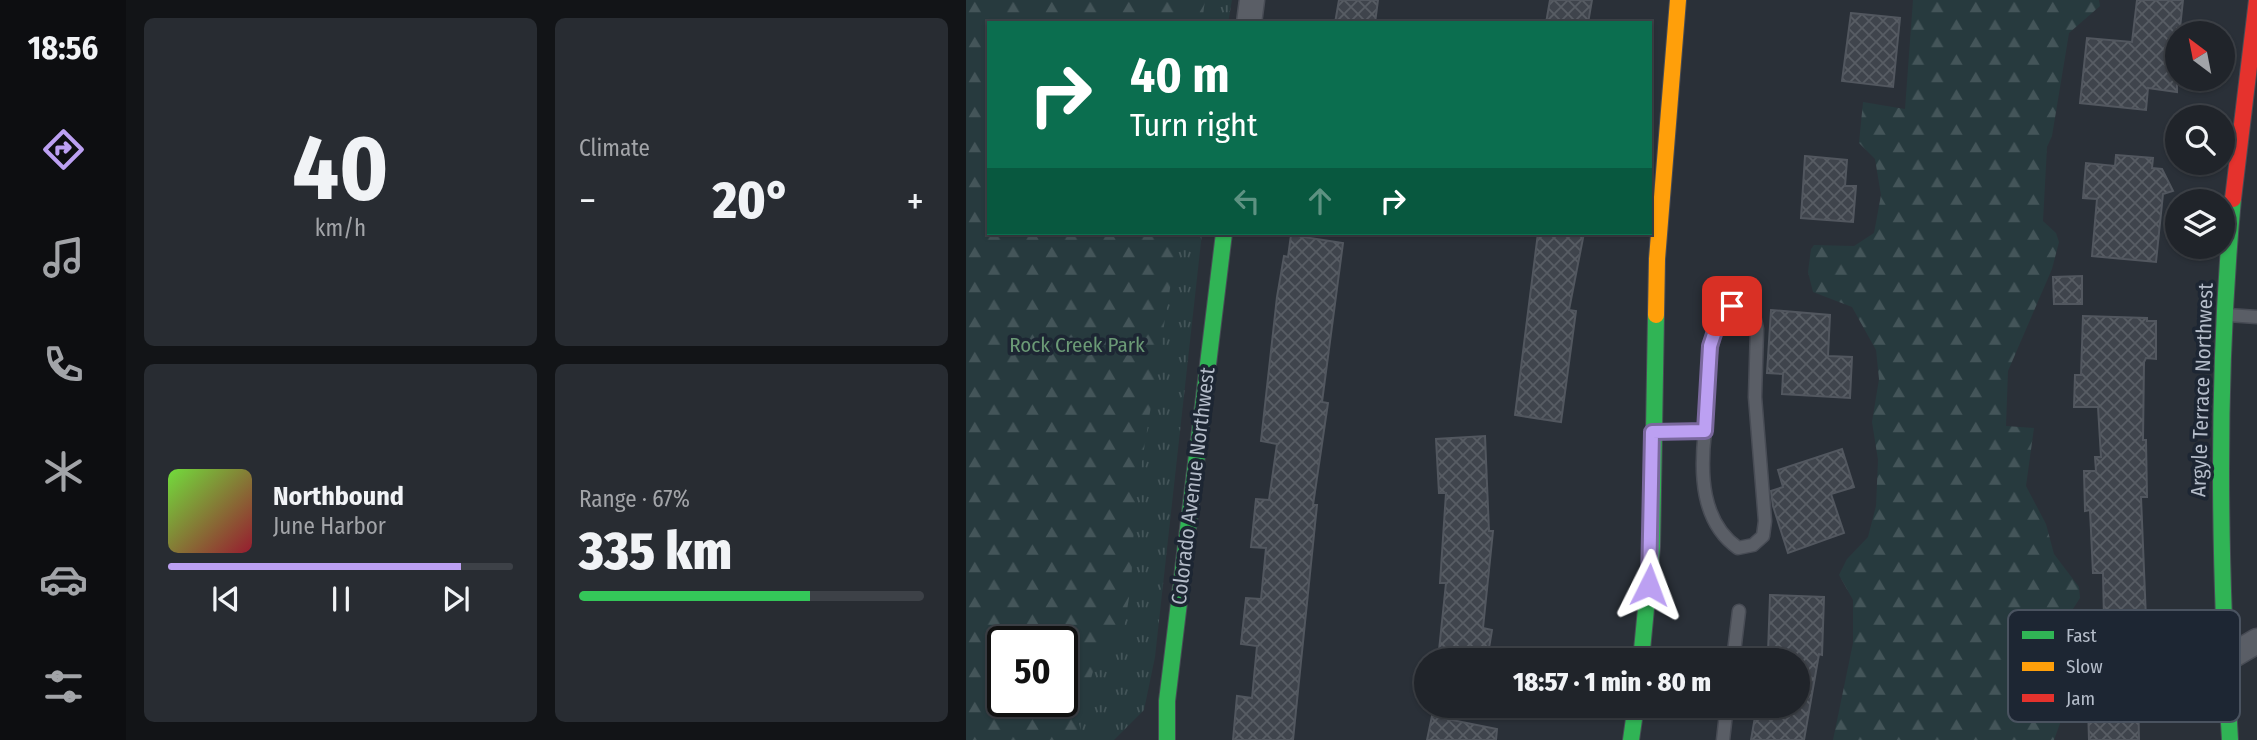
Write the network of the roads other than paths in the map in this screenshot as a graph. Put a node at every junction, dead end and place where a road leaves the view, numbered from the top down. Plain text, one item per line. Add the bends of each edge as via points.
1 (1252, 0) edge
2 (1678, 0) edge
3 (2256, 0) edge
4 (1249, 21) edge
5 (1224, 235) edge
6 (2224, 315) junction
7 (2257, 317) edge
8 (1705, 431) junction
9 (1652, 432) junction
10 (2223, 610) edge
11 (1739, 611) dead end
12 (2257, 641) edge
13 (1642, 648) edge
14 (1734, 648) edge
15 (2240, 651) edge
16 (1634, 718) edge
17 (1726, 718) edge
18 (2229, 722) edge
19 (1167, 740) edge
20 (1631, 740) edge
21 (1723, 740) edge
22 (2230, 740) edge

1 - 4 street
2 - 9 street via 1657,259
3 - 6 street, Argyle Terrace Northwest
5 - 19 street, Colorado Avenue Northwest via 1167,702
6 - 7 lane
6 - 10 street, Argyle Terrace Northwest via 2219,486
8 - 8 lane via 1715,330 1721,313 1732,306 1746,307 1757,330 1755,397 1765,521 1763,536 1753,545 1738,548 1715,526 1701,462
8 - 9 lane
9 - 13 street via 1651,547
11 - 14 lane
12 - 15 street
16 - 20 street
17 - 21 lane
18 - 22 street, Argyle Terrace Northwest

